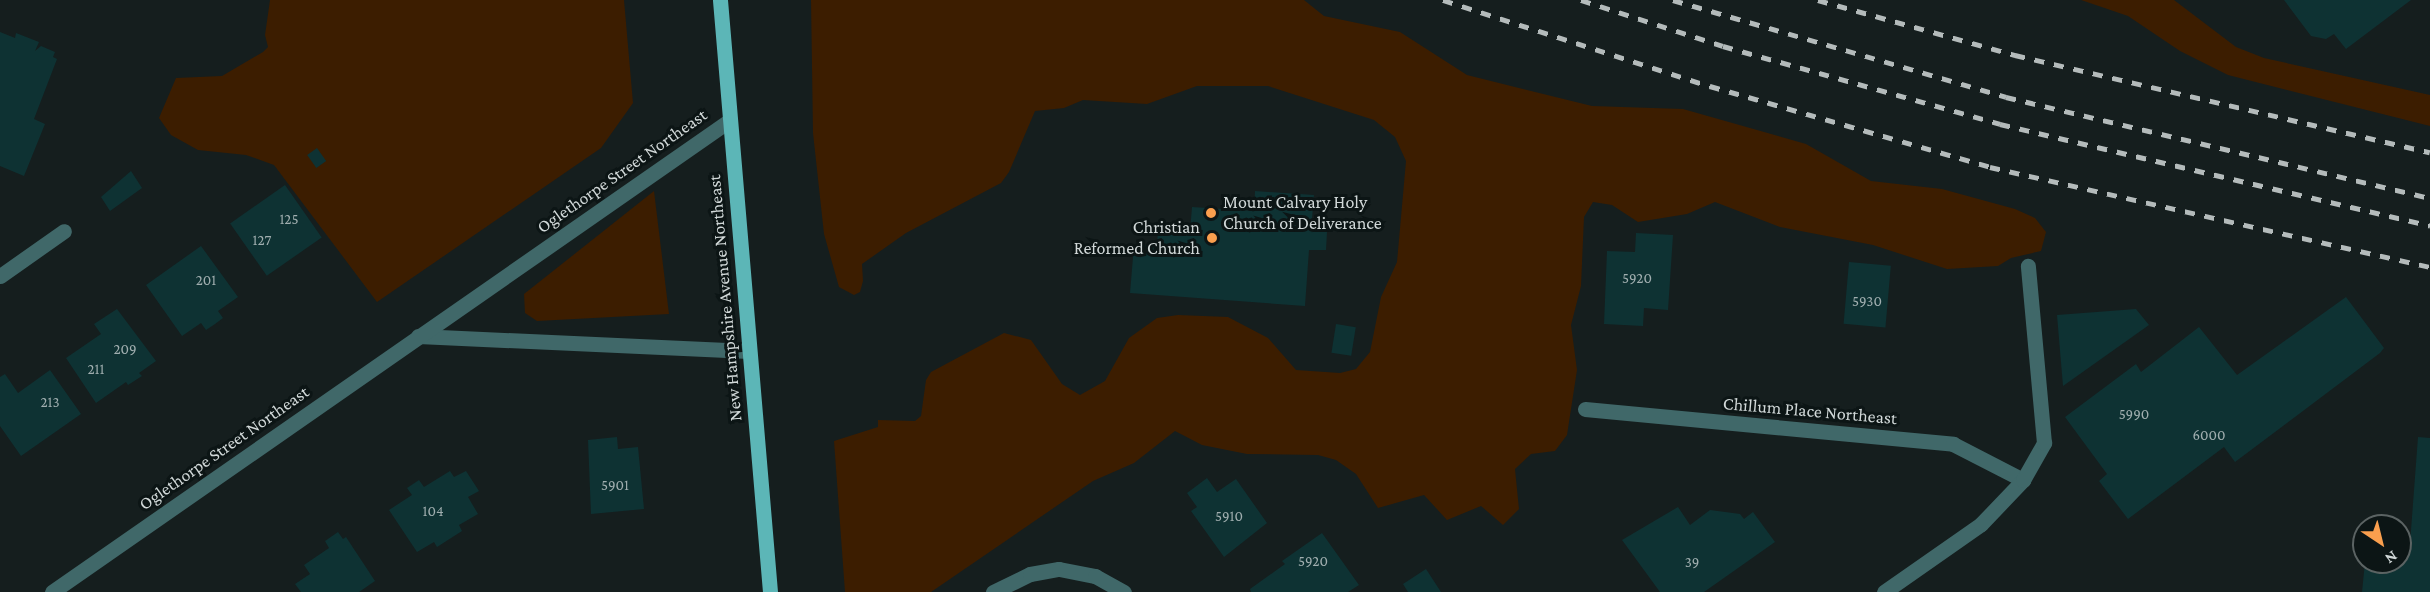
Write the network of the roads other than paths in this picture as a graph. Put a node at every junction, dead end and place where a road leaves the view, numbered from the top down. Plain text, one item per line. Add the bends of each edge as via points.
1 (720, 0) edge
2 (730, 120) junction
3 (64, 231) dead end
4 (2028, 266) dead end
5 (0, 276) edge
6 (418, 336) junction
7 (749, 351) junction
8 (1585, 409) dead end
9 (2023, 480) junction
10 (52, 592) edge
11 (770, 592) edge
12 (993, 592) edge
13 (1124, 592) edge
14 (1884, 592) edge

1 - 2 main road, New Hampshire Avenue Northeast
2 - 6 street, Oglethorpe Street Northeast
2 - 7 main road, New Hampshire Avenue Northeast
3 - 5 street
4 - 9 street via 2044,443
6 - 7 street
6 - 10 street, Oglethorpe Street Northeast
7 - 11 main road, New Hampshire Avenue Northeast
8 - 9 street, Chillum Place Northeast via 1953,444
9 - 14 street via 1981,524
12 - 13 street via 1030,574 1059,569 1095,576

